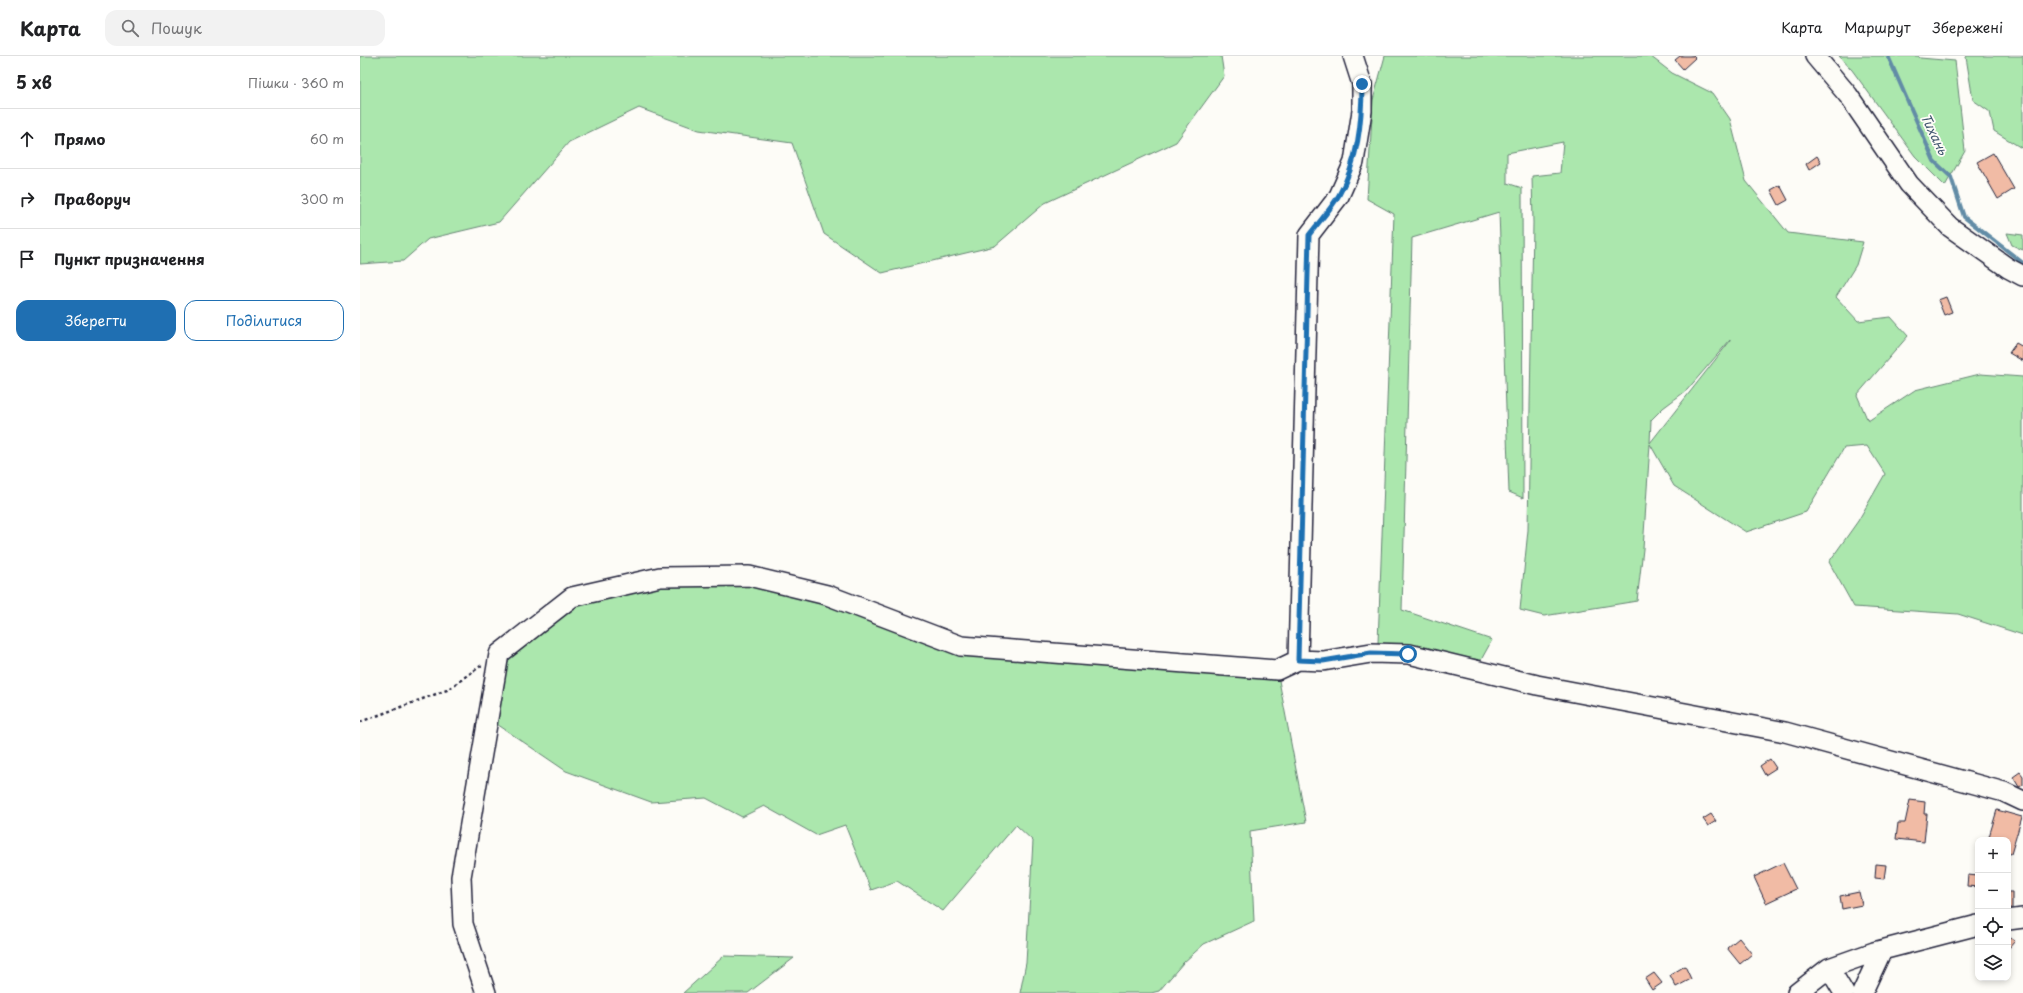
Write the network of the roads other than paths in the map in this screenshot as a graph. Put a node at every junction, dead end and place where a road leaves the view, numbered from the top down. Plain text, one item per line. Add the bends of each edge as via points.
1 (1352, 56) edge
2 (1815, 56) edge
3 (2023, 276) edge
4 (1298, 660) junction
5 (2023, 801) edge
6 (2023, 918) edge
7 (2011, 920) edge
8 (1975, 926) edge
9 (1882, 950) junction
10 (1829, 968) junction
11 (486, 993) edge
12 (1797, 993) edge
13 (1844, 993) edge
14 (1862, 993) edge

1 - 4 street via 1362,84 1362,111 1354,162 1339,196 1309,235
2 - 3 street via 1848,95 1909,184 1950,227
4 - 5 street via 1323,661 1371,653 1408,654 1537,685 1785,732 2004,792
4 - 11 street via 1277,670 961,646 827,595 749,576 660,577 572,597 498,654 461,877 463,924
6 - 7 street
8 - 9 street
9 - 10 street
9 - 14 street
10 - 12 street
10 - 13 street

